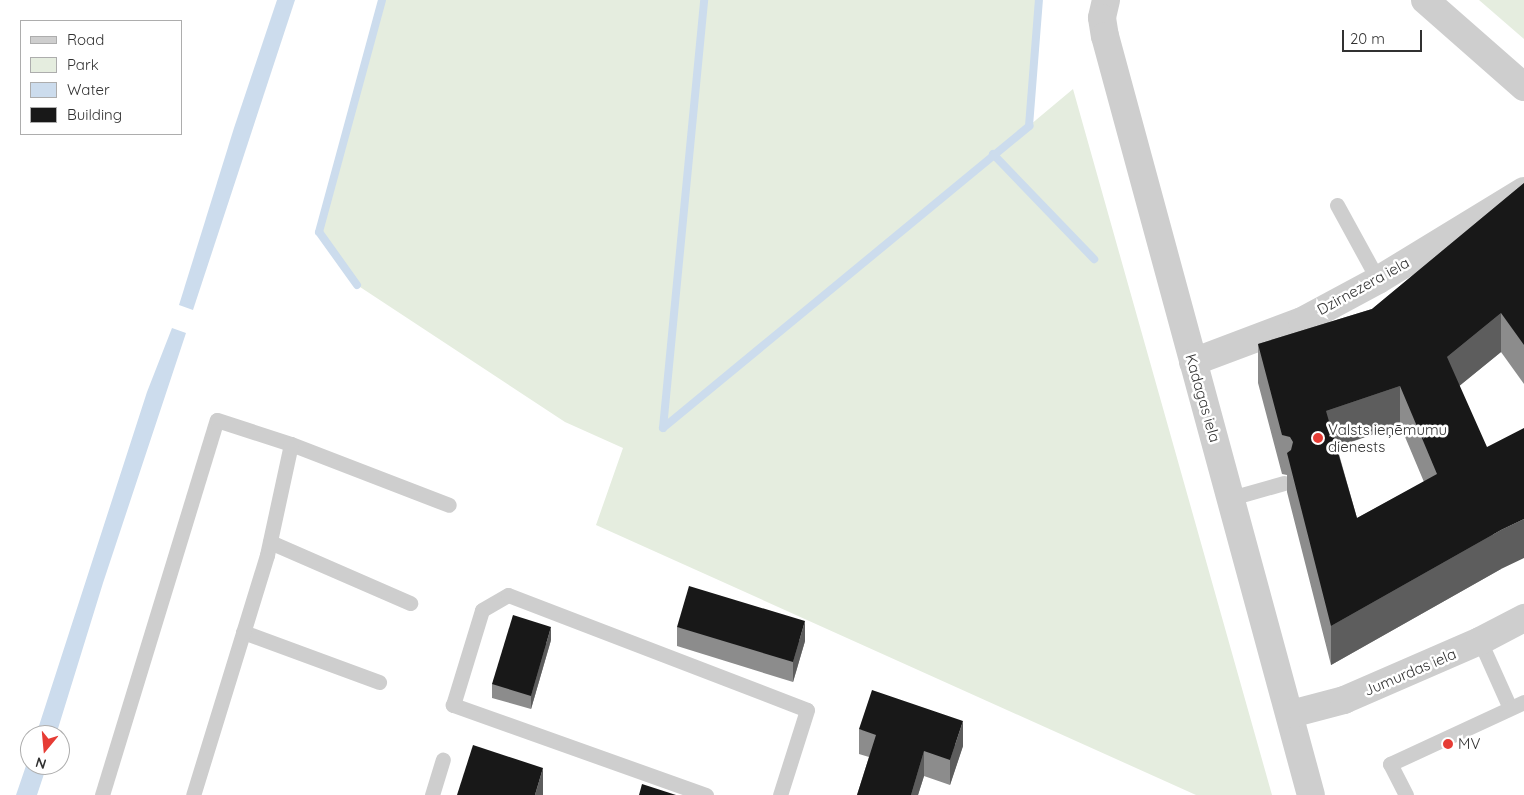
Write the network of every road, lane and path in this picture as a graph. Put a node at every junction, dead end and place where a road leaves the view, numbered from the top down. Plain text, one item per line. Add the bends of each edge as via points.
1 (1106, 0) edge
2 (1425, 0) edge
3 (1524, 87) edge
4 (1524, 191) edge
5 (1337, 205) dead end
6 (1378, 280) junction
7 (1193, 362) junction
8 (291, 444) junction
9 (1284, 484) dead end
10 (1231, 498) junction
11 (448, 505) dead end
12 (270, 542) junction
13 (410, 603) dead end
14 (1524, 618) edge
15 (243, 632) junction
16 (1480, 641) junction
17 (379, 682) dead end
18 (1517, 705) edge
19 (1291, 714) junction
20 (443, 760) dead end
21 (102, 795) edge
22 (193, 795) edge
23 (432, 795) edge
24 (706, 795) edge
25 (780, 795) edge
26 (1311, 795) edge
27 (1406, 795) edge

1 - 7 street, Kadagas iela via 1102,18 1105,36
2 - 3 street
4 - 6 street, Dzirnezera iela
5 - 6 lane
6 - 7 street, Dzirnezera iela via 1302,321
7 - 10 street, Kadagas iela
8 - 11 lane
8 - 12 lane
8 - 21 lane via 217,420
9 - 10 lane
10 - 19 street, Kadagas iela
12 - 13 lane
12 - 15 lane
14 - 16 street, Jumurdas iela
15 - 17 lane
15 - 22 lane
16 - 18 lane
16 - 19 street, Jumurdas iela via 1344,700
18 - 27 lane via 1390,764
19 - 26 street, Kadagas iela
20 - 23 lane
24 - 25 lane via 454,705 482,610 508,595 807,710

